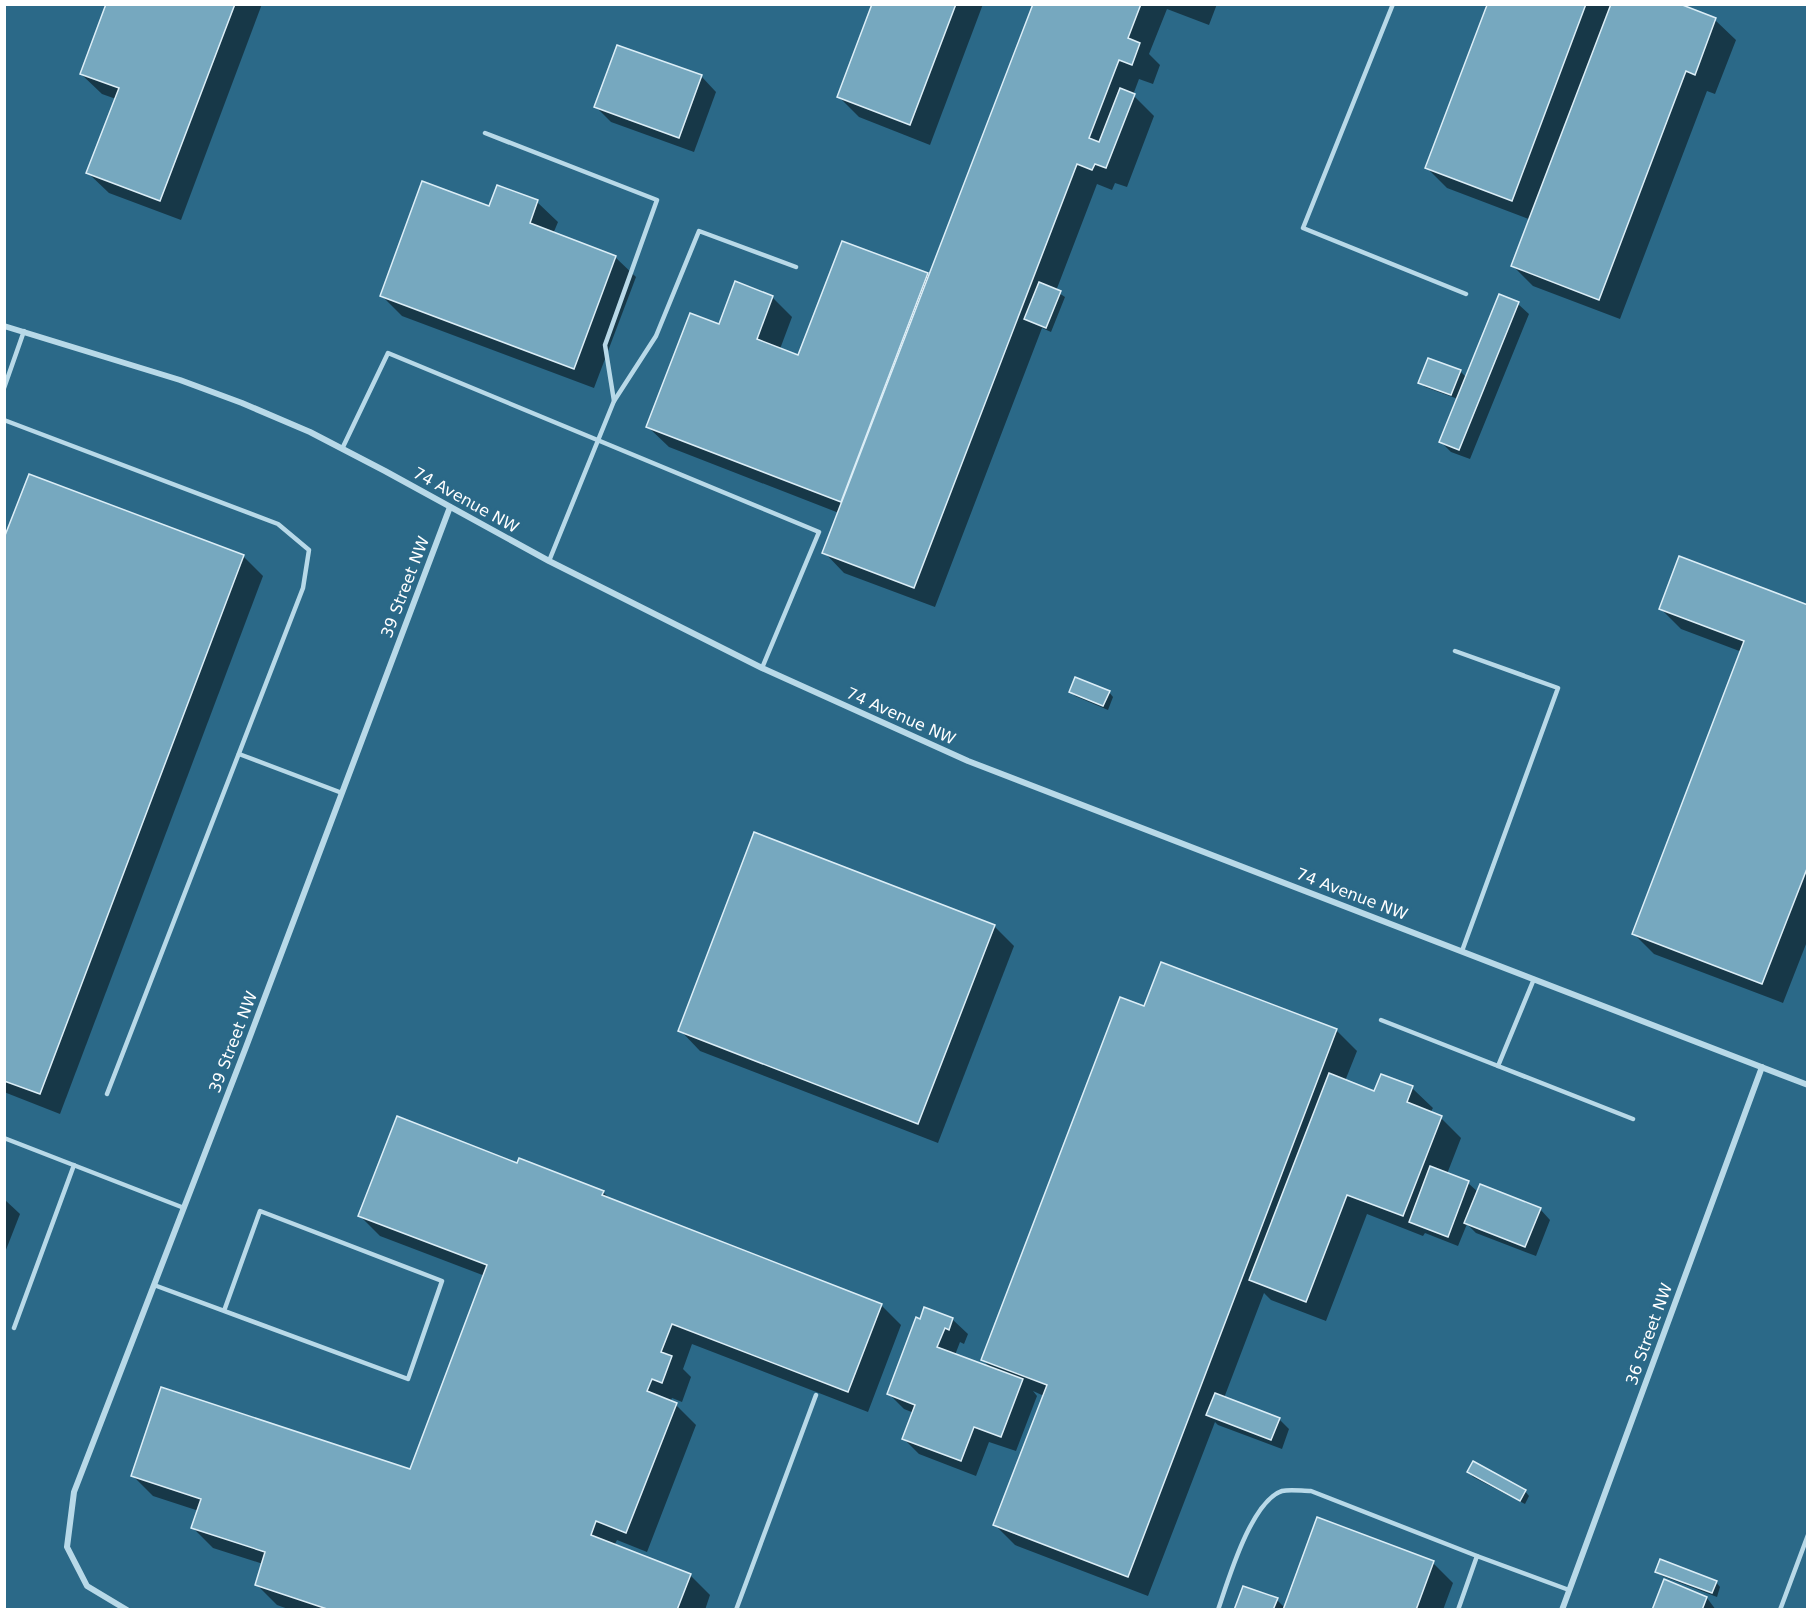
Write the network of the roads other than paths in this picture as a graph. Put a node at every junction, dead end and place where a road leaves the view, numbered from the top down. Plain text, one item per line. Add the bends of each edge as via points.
1 (1393, 4) edge
2 (485, 133) dead end
3 (796, 267) dead end
4 (1466, 294) dead end
5 (4, 326) edge
6 (24, 331) junction
7 (4, 388) edge
8 (614, 401) junction
9 (4, 420) edge
10 (599, 440) junction
11 (342, 449) junction
12 (450, 507) junction
13 (549, 561) junction
14 (1455, 651) dead end
15 (762, 668) junction
16 (239, 754) junction
17 (342, 793) junction
18 (1462, 951) junction
19 (1534, 979) junction
20 (1381, 1020) dead end
21 (1498, 1066) junction
22 (1762, 1067) junction
23 (1808, 1085) edge
24 (107, 1094) dead end
25 (1633, 1119) dead end
26 (4, 1138) edge
27 (74, 1165) junction
28 (184, 1208) junction
29 (154, 1285) junction
30 (224, 1311) junction
31 (14, 1328) dead end
32 (816, 1395) dead end
33 (1808, 1535) edge
34 (1478, 1556) junction
35 (1569, 1590) junction
36 (127, 1610) edge
37 (736, 1610) edge
38 (1218, 1610) edge
39 (1458, 1610) edge
40 (1562, 1610) edge
41 (1780, 1610) edge

1 - 4 lane via 1304,228
2 - 8 lane via 657,200 605,345
3 - 8 lane via 699,231 656,336
5 - 6 street, 74 Avenue NW
6 - 7 lane
6 - 11 street, 74 Avenue NW via 190,384
8 - 10 lane
9 - 16 lane via 278,524 309,550 303,588
10 - 11 lane via 388,353
10 - 13 lane
10 - 15 lane via 819,532
11 - 12 street, 74 Avenue NW
12 - 13 street, 74 Avenue NW
12 - 17 street, 39 Street NW
13 - 15 street, 74 Avenue NW
14 - 18 lane via 1558,688
15 - 18 street, 74 Avenue NW via 968,761
16 - 17 lane
16 - 24 lane
17 - 28 street, 39 Street NW
18 - 19 street, 74 Avenue NW
19 - 21 lane
19 - 22 street, 74 Avenue NW
20 - 21 lane
21 - 25 lane
22 - 23 street, 74 Avenue NW
22 - 35 street, 36 Street NW
26 - 27 lane
27 - 28 lane
27 - 31 lane
28 - 29 street, 39 Street NW
29 - 30 lane
29 - 36 street, 39 Street NW via 74,1492 67,1547 87,1586
30 - 30 lane via 408,1379 442,1281 260,1211
32 - 37 lane
33 - 41 lane
34 - 35 lane
34 - 38 lane via 1311,1491 1282,1491 1265,1503 1247,1531
34 - 39 lane
35 - 40 street, 36 Street NW

